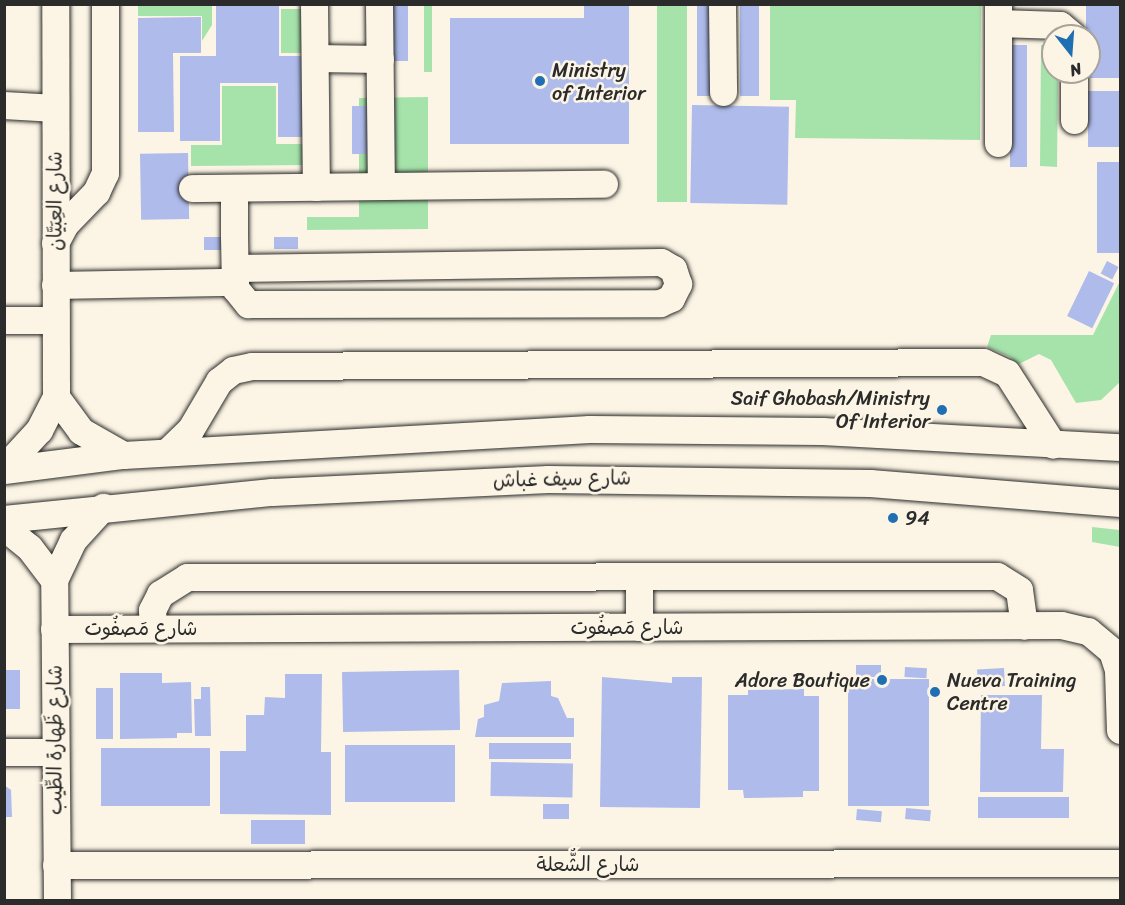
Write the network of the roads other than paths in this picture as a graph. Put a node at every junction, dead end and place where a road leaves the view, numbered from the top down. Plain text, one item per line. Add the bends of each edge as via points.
1 (54, 4) edge
2 (105, 4) edge
3 (314, 4) edge
4 (379, 4) edge
5 (722, 4) edge
6 (998, 14) edge
7 (1060, 24) edge
8 (315, 58) junction
9 (380, 58) junction
10 (1074, 84) edge
11 (723, 92) dead end
12 (4, 105) edge
13 (55, 108) junction
14 (1074, 120) dead end
15 (998, 143) dead end
16 (604, 184) dead end
17 (381, 186) junction
18 (316, 187) junction
19 (192, 188) dead end
20 (234, 188) junction
21 (55, 243) junction
22 (235, 275) junction
23 (55, 285) junction
24 (4, 320) edge
25 (56, 320) junction
26 (56, 397) junction
27 (1053, 445) junction
28 (1120, 447) edge
29 (167, 452) junction
30 (123, 455) junction
31 (4, 469) edge
32 (1120, 503) edge
33 (103, 507) junction
34 (4, 519) edge
35 (4, 526) edge
36 (639, 576) junction
37 (54, 580) junction
38 (1024, 626) junction
39 (639, 627) junction
40 (54, 628) junction
41 (153, 628) junction
42 (1120, 730) edge
43 (4, 752) edge
44 (55, 752) junction
45 (1120, 864) edge
46 (56, 865) junction
47 (57, 900) edge

1 - 13 street, شارع العِبَيَّان
2 - 21 street via 105,173 96,192 65,224
3 - 8 street
4 - 9 street
5 - 11 street
6 - 7 street
6 - 15 street
8 - 9 street
8 - 18 street
9 - 17 street
10 - 14 street
12 - 13 street
13 - 21 street, شارع العِبَيَّان
16 - 17 street
17 - 18 street
18 - 20 street
19 - 20 street
20 - 22 street
21 - 23 street, شارع العِبَيَّان
22 - 22 street via 661,262 673,268 678,284 671,298 660,303 248,304 236,294
22 - 23 street
23 - 25 street, شارع العِبَيَّان
24 - 25 street
25 - 26 street, شارع العِبَيَّان
26 - 30 street via 81,431
26 - 31 street, شارع العِبَيَّان via 39,430
27 - 28 street
27 - 29 street via 822,431 589,429
27 - 29 street via 1007,373 984,362 252,366 233,370 219,381 190,430
29 - 30 street
30 - 31 street
32 - 33 street, شارع سيف غباش via 870,483 617,478 420,483
33 - 34 street, شارع سيف غباش
33 - 37 street, شارع ظَهارة الطِّيب via 73,540
35 - 37 street via 29,547
36 - 38 street via 997,576 1019,590
36 - 39 street
36 - 41 street via 187,577 160,594 153,610
37 - 40 street, شارع ظَهارة الطِّيب
38 - 39 street, شارع مَصفُوت
38 - 42 street, شارع مَصفُوت via 1077,628 1106,643 1118,670
39 - 41 street, شارع مَصفُوت
40 - 41 street, شارع مَصفُوت
40 - 44 street, شارع ظَهارة الطِّيب
43 - 44 street
44 - 46 street, شارع ظَهارة الطِّيب
45 - 46 street, شارع الشُّعلة
46 - 47 street, شارع ظَهارة الطِّيب

